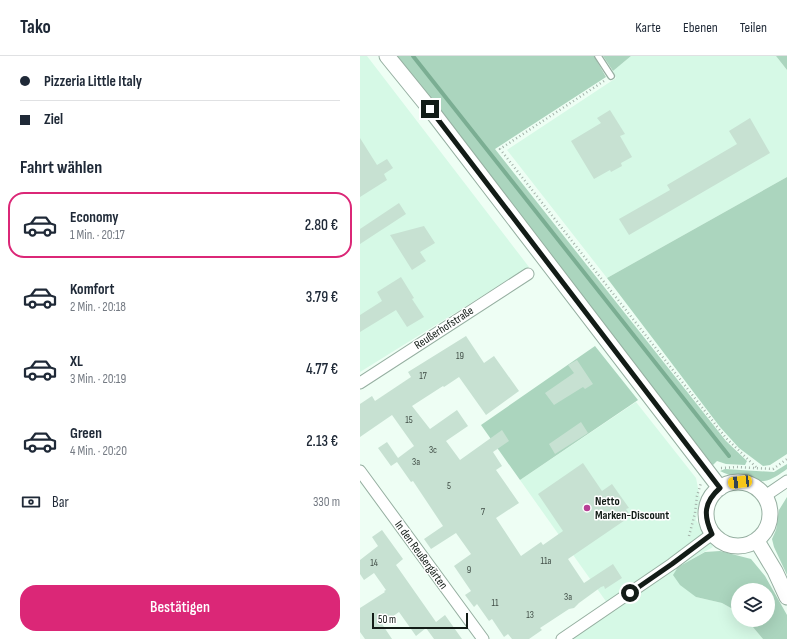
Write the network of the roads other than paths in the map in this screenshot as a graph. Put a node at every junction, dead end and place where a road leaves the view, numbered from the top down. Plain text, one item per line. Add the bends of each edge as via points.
1 (387, 56) edge
2 (598, 56) edge
3 (611, 76) road end
4 (528, 274) dead end
5 (360, 383) edge
6 (360, 471) edge
7 (787, 481) edge
8 (720, 488) junction
9 (765, 496) junction
10 (712, 534) junction
11 (757, 541) junction
12 (787, 596) edge
13 (483, 639) edge
14 (562, 639) edge

1 - 8 main road
2 - 3 lane
4 - 5 street, Reußerhofstraße
6 - 13 street, In den Reußergärten
7 - 9 street
8 - 9 main road via 729,483 740,482 758,489
8 - 10 main road via 712,495 706,514
9 - 11 main road via 770,505 771,515 765,534
10 - 11 main road via 728,546 748,546
10 - 14 street
11 - 12 main road

